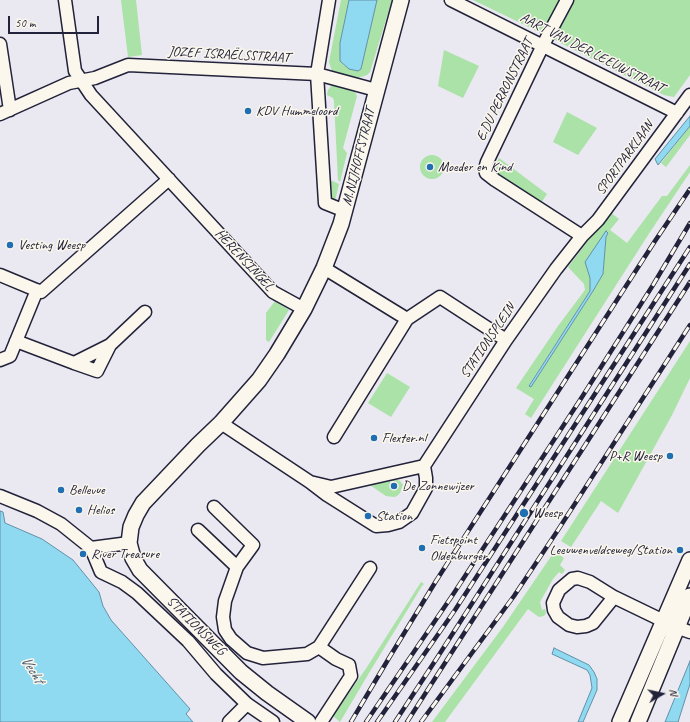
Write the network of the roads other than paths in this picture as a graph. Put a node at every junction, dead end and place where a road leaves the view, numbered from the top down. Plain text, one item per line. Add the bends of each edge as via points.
1 (65, 0) edge
2 (329, 0) edge
3 (401, 0) edge
4 (451, 0) edge
5 (567, 0) edge
6 (0, 44) edge
7 (543, 45) junction
8 (317, 74) junction
9 (81, 81) junction
10 (376, 90) junction
11 (690, 95) edge
12 (5, 112) edge
13 (677, 113) junction
14 (169, 179) junction
15 (345, 211) junction
16 (582, 236) junction
17 (324, 268) junction
18 (0, 276) edge
19 (37, 290) junction
20 (304, 309) junction
21 (145, 312) dead end
22 (407, 319) junction
23 (506, 340) junction
24 (16, 341) junction
25 (110, 345) junction
26 (0, 360) edge
27 (74, 363) junction
28 (221, 423) junction
29 (334, 437) dead end
30 (424, 466) junction
31 (310, 482) junction
32 (0, 496) edge
33 (214, 508) dead end
34 (198, 530) dead end
35 (130, 543) junction
36 (91, 548) junction
37 (690, 560) edge
38 (237, 567) junction
39 (370, 568) dead end
40 (690, 596) edge
41 (614, 597) junction
42 (676, 627) edge
43 (319, 647) junction
44 (248, 704) junction
45 (324, 717) edge
46 (228, 722) edge
47 (273, 722) edge
48 (308, 722) edge
49 (620, 722) edge
50 (638, 722) edge

1 - 9 street, HERENSINGEL via 75,71
2 - 8 street
3 - 10 main road, M.NIJHOFFSTRAAT
4 - 7 street, AART VAN DER LEEUWSTRAAT
5 - 7 street, E.DU PERRONSTRAAT
6 - 12 street
7 - 13 street, AART VAN DER LEEUWSTRAAT
7 - 16 street, E.DU PERRONSTRAAT via 486,162 485,169 486,173
8 - 9 street, JOZEF ISRAËLSSTRAAT via 128,65
8 - 10 street, JOZEF ISRAËLSSTRAAT
8 - 15 street via 325,203
9 - 12 street, JOZEF ISRAËLSSTRAAT via 69,83
9 - 14 street, HERENSINGEL
10 - 15 main road, M.NIJHOFFSTRAAT
11 - 13 street, SPORTPARKLAAN
13 - 16 street, SPORTPARKLAAN via 598,220
14 - 19 street via 40,292
14 - 20 street, HERENSINGEL via 274,292
15 - 17 main road, M.NIJHOFFSTRAAT
16 - 23 street, STATIONSPLEIN
17 - 20 main road, M.NIJHOFFSTRAAT
17 - 22 street
18 - 19 street
19 - 24 street
20 - 28 main road via 259,380
21 - 25 street
22 - 23 street via 440,297
22 - 29 street
23 - 30 street, STATIONSPLEIN
24 - 26 street via 10,356
24 - 27 street
25 - 27 street
25 - 27 street via 97,371
28 - 31 street
28 - 35 main road via 143,504 131,527
30 - 31 street via 331,487
30 - 31 street via 426,488 412,513 388,526 374,525
32 - 36 street, STATIONSWEG via 61,524
33 - 38 street via 253,545
34 - 38 street
35 - 36 street
35 - 48 main road, STATIONSWEG via 133,558 140,570 241,672
36 - 44 street, STATIONSWEG via 101,572 137,593 188,641 216,674
37 - 42 main road
38 - 43 street via 222,617 225,630 231,639 247,653 263,658 307,654
39 - 43 street
40 - 42 main road
41 - 41 street via 593,623 586,626 569,625 558,617 554,610 553,603 559,590 572,579 590,582
41 - 42 street
42 - 49 main road
42 - 50 main road
43 - 45 street via 349,665 351,676
44 - 46 street
44 - 47 street, STATIONSWEG

